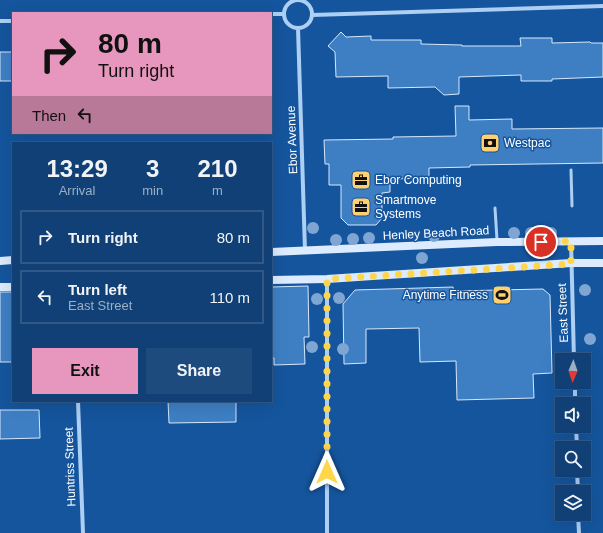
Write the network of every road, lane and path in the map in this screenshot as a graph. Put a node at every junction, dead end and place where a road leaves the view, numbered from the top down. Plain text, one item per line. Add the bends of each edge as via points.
1 (299, 0) edge
2 (603, 6) edge
3 (272, 14) edge
4 (284, 14) junction
5 (312, 15) junction
6 (0, 21) edge
7 (12, 21) edge
8 (298, 28) junction
9 (571, 170) dead end
10 (572, 206) dead end
11 (495, 208) dead end
12 (571, 241) junction
13 (603, 241) edge
14 (497, 242) junction
15 (305, 251) junction
16 (272, 252) edge
17 (12, 260) edge
18 (0, 261) edge
19 (603, 263) edge
20 (571, 264) junction
21 (327, 279) junction
22 (272, 280) edge
23 (0, 287) edge
24 (12, 287) edge
25 (574, 353) edge
26 (78, 402) edge
27 (578, 521) edge
28 (83, 533) edge
29 (327, 533) edge
30 (579, 533) edge

1 - 4 street via 289,3
1 - 5 street via 308,5
2 - 5 street
3 - 4 street
4 - 8 street via 288,24
5 - 8 street via 308,25
6 - 7 street
8 - 15 street, Ebor Avenue
9 - 10 lane
11 - 14 lane
12 - 13 main road, Henley Beach Road
12 - 14 main road, Henley Beach Road
12 - 20 street, East Street
14 - 15 main road, Henley Beach Road
15 - 16 main road, Henley Beach Road
17 - 18 main road
19 - 20 main road
20 - 21 main road
20 - 25 street, East Street
21 - 22 main road
21 - 29 street
23 - 24 main road
26 - 28 street, Huntriss Street
27 - 30 street

